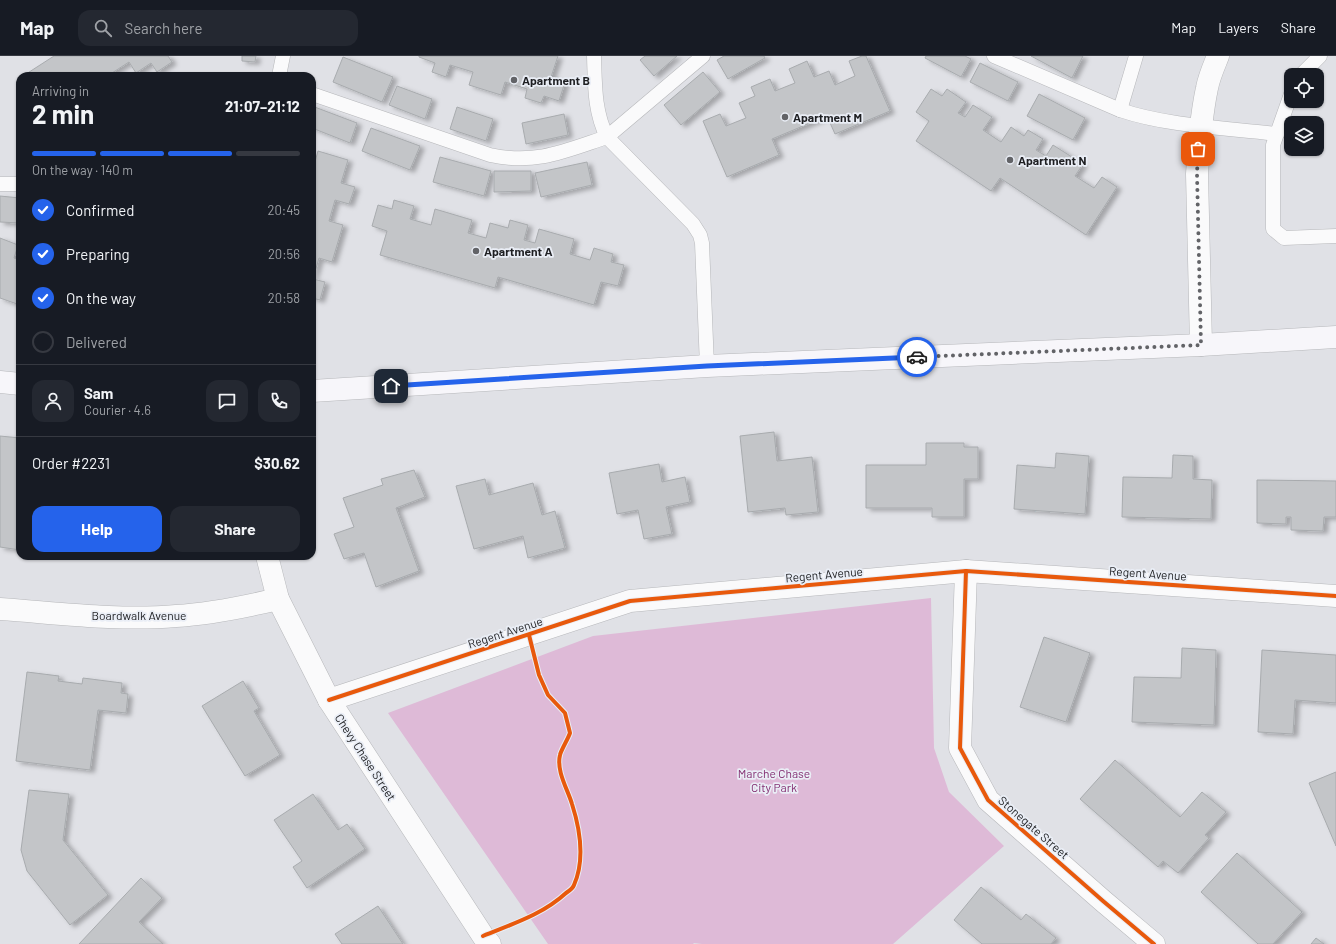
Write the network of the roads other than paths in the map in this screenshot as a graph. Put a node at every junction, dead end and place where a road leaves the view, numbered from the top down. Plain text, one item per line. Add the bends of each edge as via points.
1 (283, 56) edge
2 (594, 56) edge
3 (703, 56) edge
4 (994, 56) edge
5 (1136, 56) edge
6 (1218, 56) edge
7 (1320, 56) edge
8 (1308, 68) edge
9 (280, 72) edge
10 (316, 95) edge
11 (1286, 108) edge
12 (1120, 110) junction
13 (1200, 126) junction
14 (1277, 134) junction
15 (607, 137) junction
16 (0, 184) edge
17 (16, 184) edge
18 (1336, 236) edge
19 (1336, 337) edge
20 (1201, 345) junction
21 (707, 366) junction
22 (0, 382) edge
23 (16, 384) edge
24 (316, 391) edge
25 (268, 560) edge
26 (966, 571) junction
27 (1336, 596) edge
28 (278, 599) junction
29 (0, 609) edge
30 (329, 700) junction
31 (490, 944) edge
32 (1154, 944) edge

1 - 9 lane
2 - 15 lane via 596,101
3 - 15 lane
4 - 12 lane
5 - 12 lane
6 - 13 street via 1207,86
7 - 8 lane
10 - 15 lane via 504,158 554,155
11 - 14 lane
12 - 13 lane
13 - 14 lane
13 - 20 street via 1197,174
14 - 18 lane via 1273,145 1273,229 1284,238
15 - 21 lane via 693,224 700,235
16 - 17 lane
19 - 20 main road
20 - 21 main road
21 - 24 main road
22 - 23 main road
25 - 28 street, Chevy Chase Street
26 - 27 street, Regent Avenue
26 - 30 street, Regent Avenue via 630,602
26 - 32 street, Stonegate Street via 960,748 988,800
28 - 29 street, Boardwalk Avenue via 240,608 174,616 91,616
28 - 30 street, Chevy Chase Street
30 - 31 street, Chevy Chase Street

